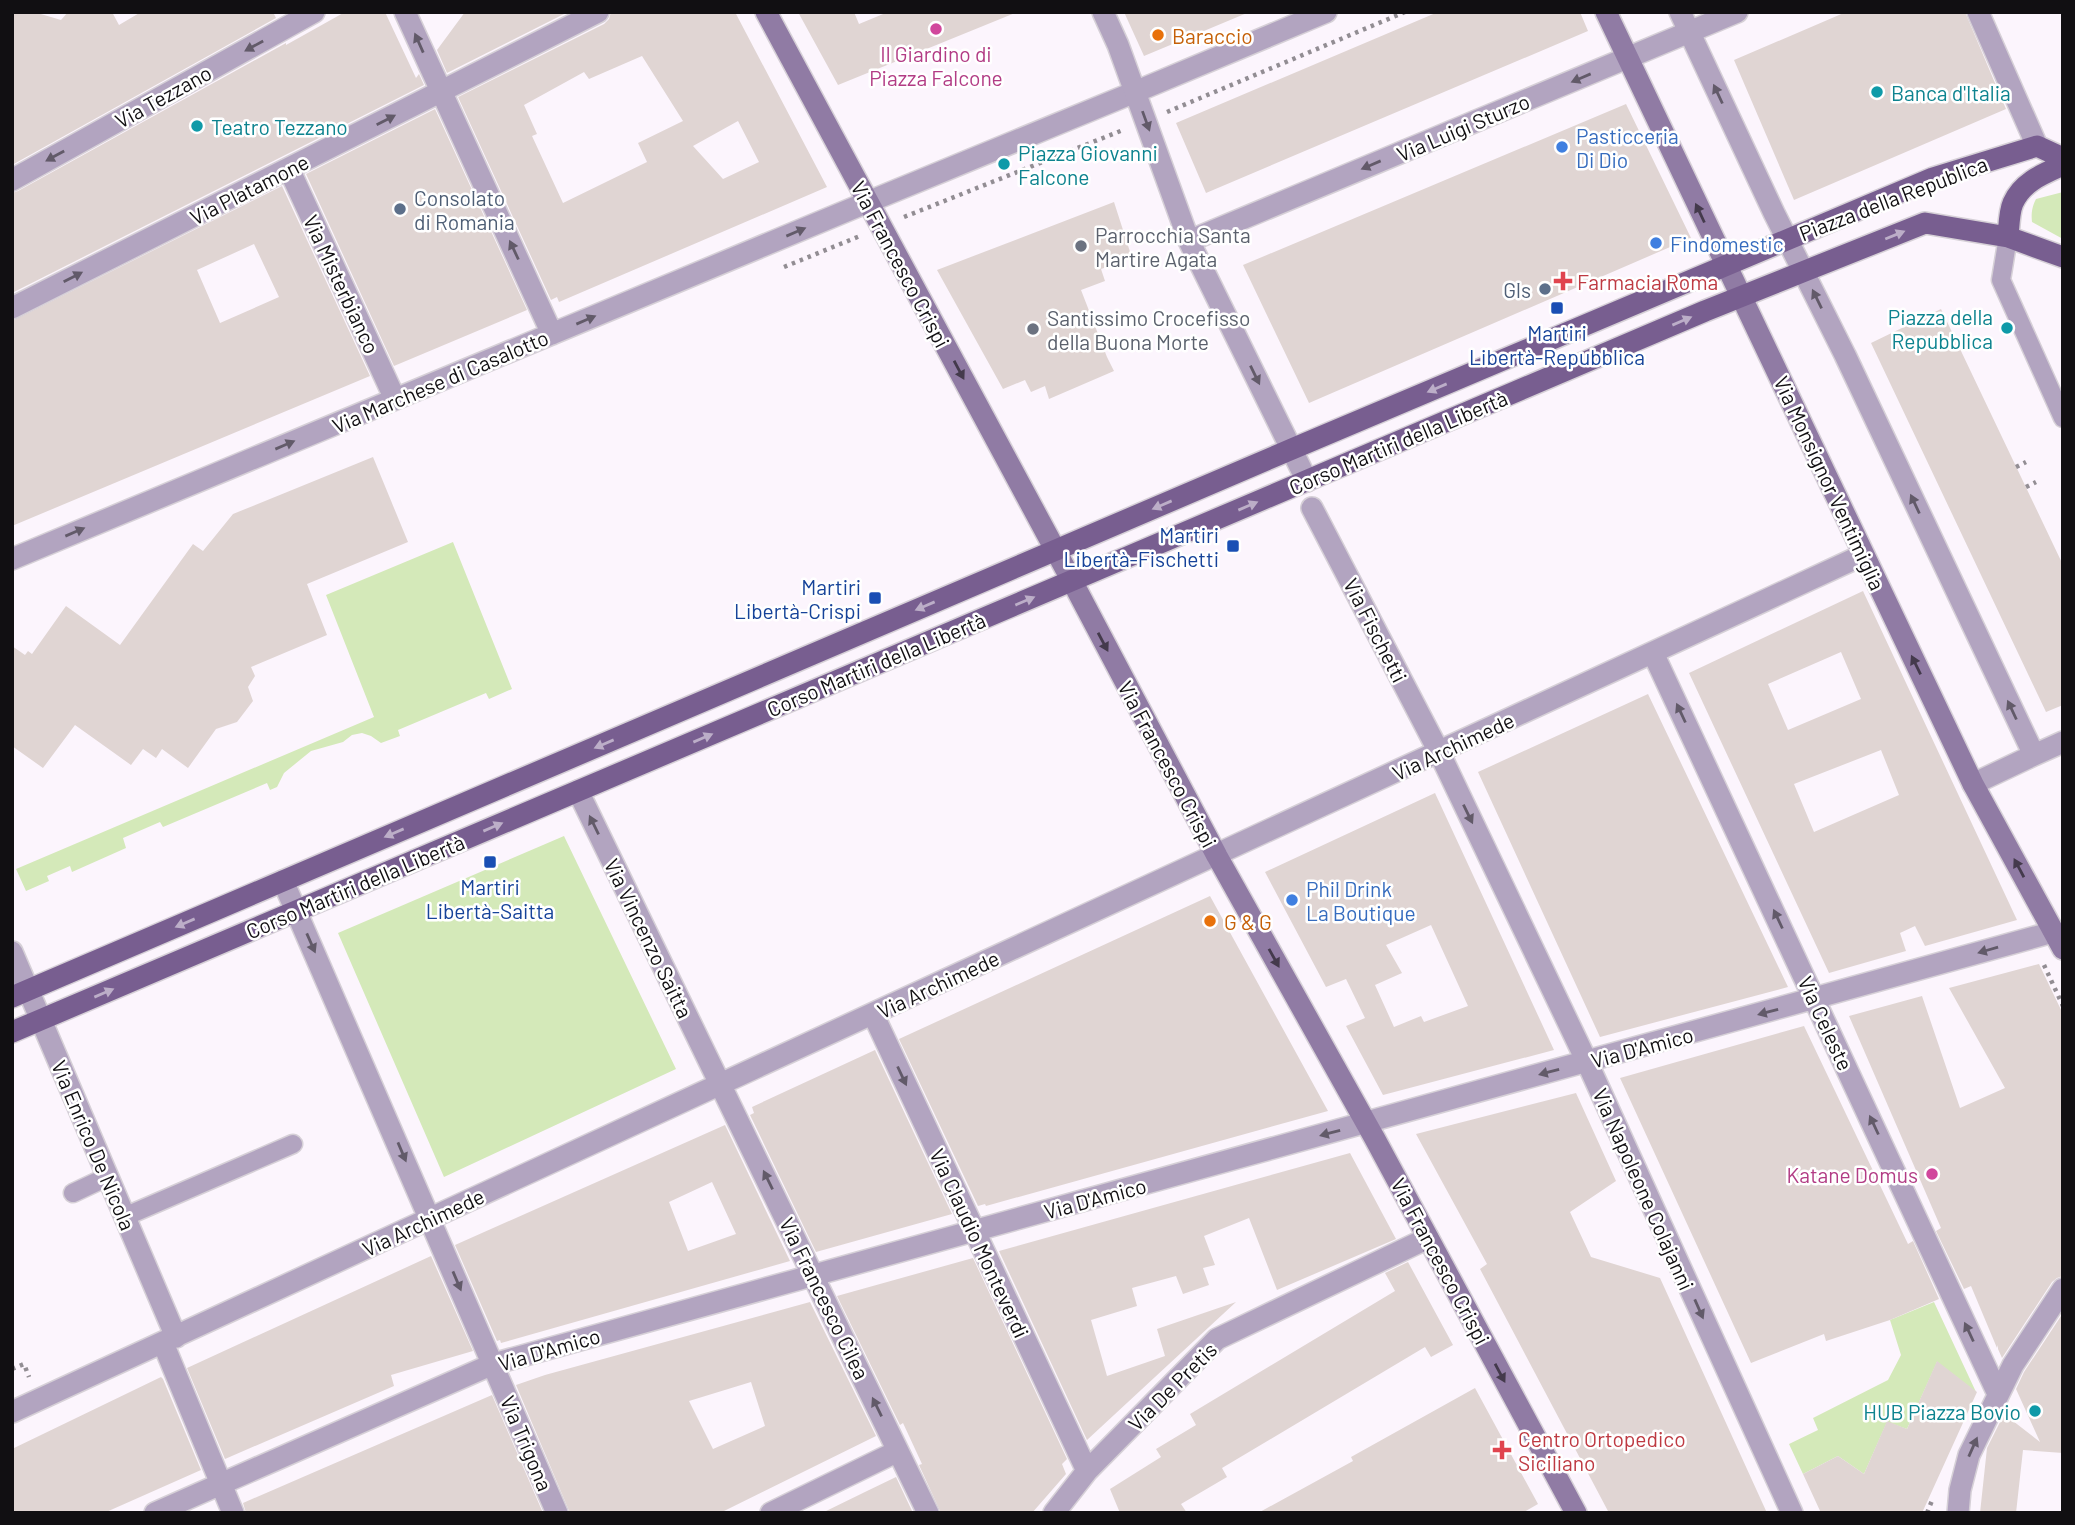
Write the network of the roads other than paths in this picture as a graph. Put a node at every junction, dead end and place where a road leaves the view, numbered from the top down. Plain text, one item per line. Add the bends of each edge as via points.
1 (313, 12) edge
2 (405, 12) edge
3 (598, 12) edge
4 (766, 12) edge
5 (1103, 12) edge
6 (1326, 12) edge
7 (1606, 12) edge
8 (1680, 12) edge
9 (1737, 12) edge
10 (1978, 12) edge
11 (1689, 32) junction
12 (1628, 58) junction
13 (441, 92) junction
14 (1135, 92) junction
15 (2036, 146) junction
16 (2063, 158) edge
17 (2063, 165) edge
18 (289, 169) junction
19 (12, 180) edge
20 (868, 202) junction
21 (2008, 237) junction
22 (1788, 239) junction
23 (1189, 241) junction
24 (2063, 257) edge
25 (1725, 265) junction
26 (1804, 272) junction
27 (1741, 296) junction
28 (12, 308) edge
29 (552, 334) junction
30 (395, 399) junction
31 (2063, 418) edge
32 (1292, 449) junction
33 (1307, 481) junction
34 (1312, 508) dead end
35 (1056, 550) junction
36 (1863, 555) junction
37 (12, 559) edge
38 (1072, 581) junction
39 (1653, 653) junction
40 (2063, 742) edge
41 (1439, 752) junction
42 (2034, 755) junction
43 (1973, 784) junction
44 (578, 791) junction
45 (1217, 856) junction
46 (284, 881) junction
47 (297, 911) junction
48 (2058, 941) edge
49 (12, 952) edge
50 (20, 993) edge
51 (1815, 999) junction
52 (873, 1014) junction
53 (41, 1020) junction
54 (12, 1032) edge
55 (1587, 1062) junction
56 (721, 1084) junction
57 (1366, 1123) junction
58 (293, 1144) dead end
59 (107, 1177) junction
60 (73, 1193) dead end
61 (124, 1217) junction
62 (430, 1219) junction
63 (975, 1231) junction
64 (1428, 1238) junction
65 (814, 1276) junction
66 (2063, 1289) edge
67 (170, 1340) junction
68 (493, 1364) junction
69 (1998, 1394) junction
70 (12, 1412) edge
71 (898, 1451) junction
72 (1087, 1471) junction
73 (222, 1484) junction
74 (155, 1513) edge
75 (233, 1513) edge
76 (557, 1513) edge
77 (771, 1513) edge
78 (928, 1513) edge
79 (1054, 1513) edge
80 (1576, 1513) edge
81 (1791, 1513) edge
82 (1958, 1513) edge

1 -> 19 street, Via Tezzano
13 -> 2 street
3 - 13 street, Via Platamone
4 - 20 main road, Via Francesco Crispi
5 - 14 street
6 - 14 street, Via Marchese di Casalotto
7 - 12 main road, Via Monsignor Ventimiglia
8 - 11 street
9 - 11 street, Via Luigi Sturzo
10 - 15 street
11 - 12 street, Via Luigi Sturzo
22 -> 11 street
12 -> 23 street, Via Luigi Sturzo
25 -> 12 main road, Via Monsignor Ventimiglia
18 -> 13 street, Via Platamone
29 -> 13 street
14 - 20 street, Via Marchese di Casalotto
14 -> 23 street
15 - 16 main road
15 - 22 main road, Piazza della Republica via 1933,178
17 - 21 main road via 2032,179 2021,190 2012,204
28 -> 18 street, Via Platamone
18 - 30 street, Via Misterbianco
29 -> 20 street, Via Marchese di Casalotto
20 -> 35 main road, Via Francesco Crispi
21 - 24 main road, Piazza della Republica
26 -> 21 main road, Piazza della Republica via 1925,223
21 - 31 lane via 2000,280
22 - 25 main road, Piazza della Republica
22 - 26 street
23 -> 32 street
25 - 27 main road, Via Monsignor Ventimiglia
25 -> 32 main road, Corso Martiri della Libertà
26 - 27 main road, Piazza della Republica
42 -> 26 street
33 -> 27 main road, Corso Martiri della Libertà
27 - 36 main road, Via Monsignor Ventimiglia
29 - 30 street, Via Marchese di Casalotto
37 -> 30 street, Via Marchese di Casalotto
32 - 33 street
32 -> 35 main road, Corso Martiri della Libertà
38 -> 33 main road, Corso Martiri della Libertà
34 - 41 street, Via Fischetti
35 - 38 main road, Via Francesco Crispi
35 -> 46 main road, Corso Martiri della Libertà
36 - 39 street, Via Archimede
43 -> 36 main road, Via Monsignor Ventimiglia
44 -> 38 main road, Corso Martiri della Libertà
38 -> 45 main road, Via Francesco Crispi
39 - 41 street, Via Archimede
51 -> 39 street, Via Celeste
40 - 42 street
41 - 45 street, Via Archimede
41 -> 55 street, Via Napoleone Colajanni
42 - 43 street
48 -> 43 main road, Via Monsignor Ventimiglia
47 -> 44 main road, Corso Martiri della Libertà
56 -> 44 street, Via Vincenzo Saitta
45 - 52 street, Via Archimede
45 -> 57 main road, Via Francesco Crispi
46 - 47 street, Via Trigona
46 -> 50 main road, Corso Martiri della Libertà
53 -> 47 main road, Corso Martiri della Libertà
47 -> 62 street, Via Trigona
48 -> 51 street, Via D'Amico
49 - 50 street, Via Enrico De Nicola
50 - 53 street, Via Enrico De Nicola
51 -> 55 street, Via D'Amico
69 -> 51 street, Via Celeste
52 - 56 street, Via Archimede
52 -> 63 street, Via Claudio Monteverdi
53 - 54 main road, Corso Martiri della Libertà
53 - 59 street, Via Enrico De Nicola
55 -> 57 street, Via D'Amico
55 -> 81 street, Via Napoleone Colajanni
56 - 62 street, Via Archimede
65 -> 56 street, Via Francesco Cilea
57 -> 63 street, Via D'Amico
57 - 64 main road, Via Francesco Crispi
58 - 61 lane
59 - 60 lane
59 - 61 street, Via Enrico De Nicola
61 - 67 street, Via Enrico De Nicola
62 - 67 street, Via Archimede
62 -> 68 street, Via Trigona
63 - 65 street, Via D'Amico
63 - 72 street, Via Claudio Monteverdi
64 - 72 street, Via De Pretis via 1217,1339
64 -> 80 main road, Via Francesco Crispi
65 - 68 street, Via D'Amico
71 -> 65 street, Via Francesco Cilea
66 - 69 street
67 - 70 street, Via Archimede
67 - 73 street, Via Enrico De Nicola
68 - 73 street, Via D'Amico
68 - 76 street, Via Trigona
82 -> 69 street via 1969,1455
71 - 77 street
71 - 78 street, Via Francesco Cilea
72 - 79 street, Via De Pretis
73 - 74 street, Via D'Amico
73 - 75 street, Via Enrico De Nicola

